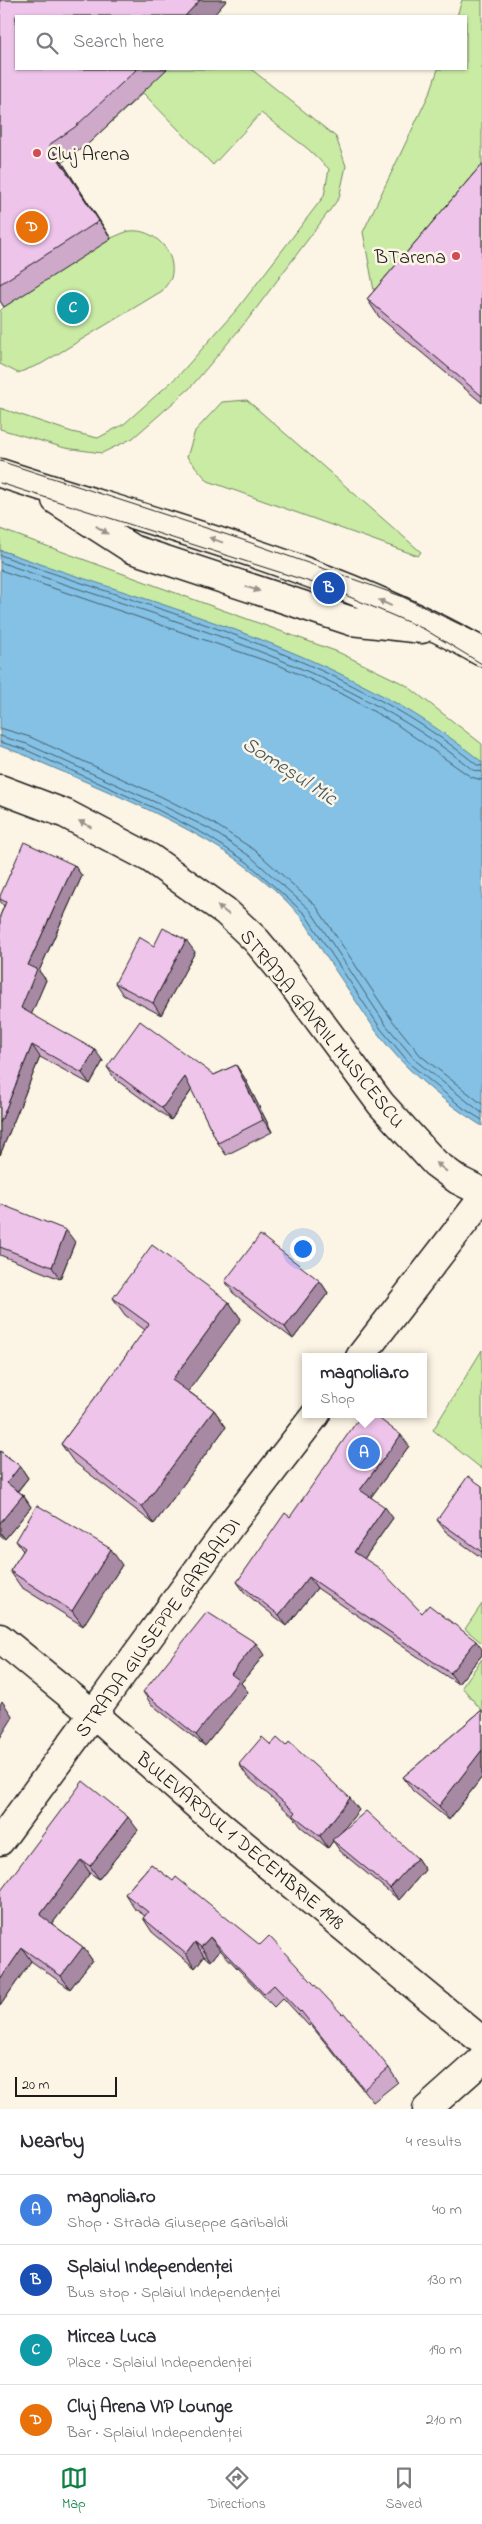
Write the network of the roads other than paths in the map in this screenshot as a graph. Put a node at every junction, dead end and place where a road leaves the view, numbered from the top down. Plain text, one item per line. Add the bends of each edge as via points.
1 (0, 474) edge
2 (482, 652) edge
3 (0, 789) edge
4 (482, 1192) edge
5 (482, 1199) edge
6 (363, 1353) edge
7 (313, 1418) edge
8 (0, 1638) edge
9 (93, 1714) junction
10 (0, 1841) edge
11 (482, 2041) edge
12 (482, 2060) edge
13 (427, 2109) edge

1 - 2 main road via 32,484 132,548 351,620 444,631
4 -> 3 main road, STRADA GAVRIIL MUSICESCU via 435,1163 381,1104 287,977 256,940 225,911 150,858 66,814
5 - 6 main road
7 - 9 main road, STRADA GIUSEPPE GARIBALDI
8 - 9 main road, BULEVARDUL 1 DECEMBRIE 1918
9 - 10 main road, STRADA GIUSEPPE GARIBALDI
9 - 11 main road, BULEVARDUL 1 DECEMBRIE 1918 via 222,1826
12 - 13 main road

